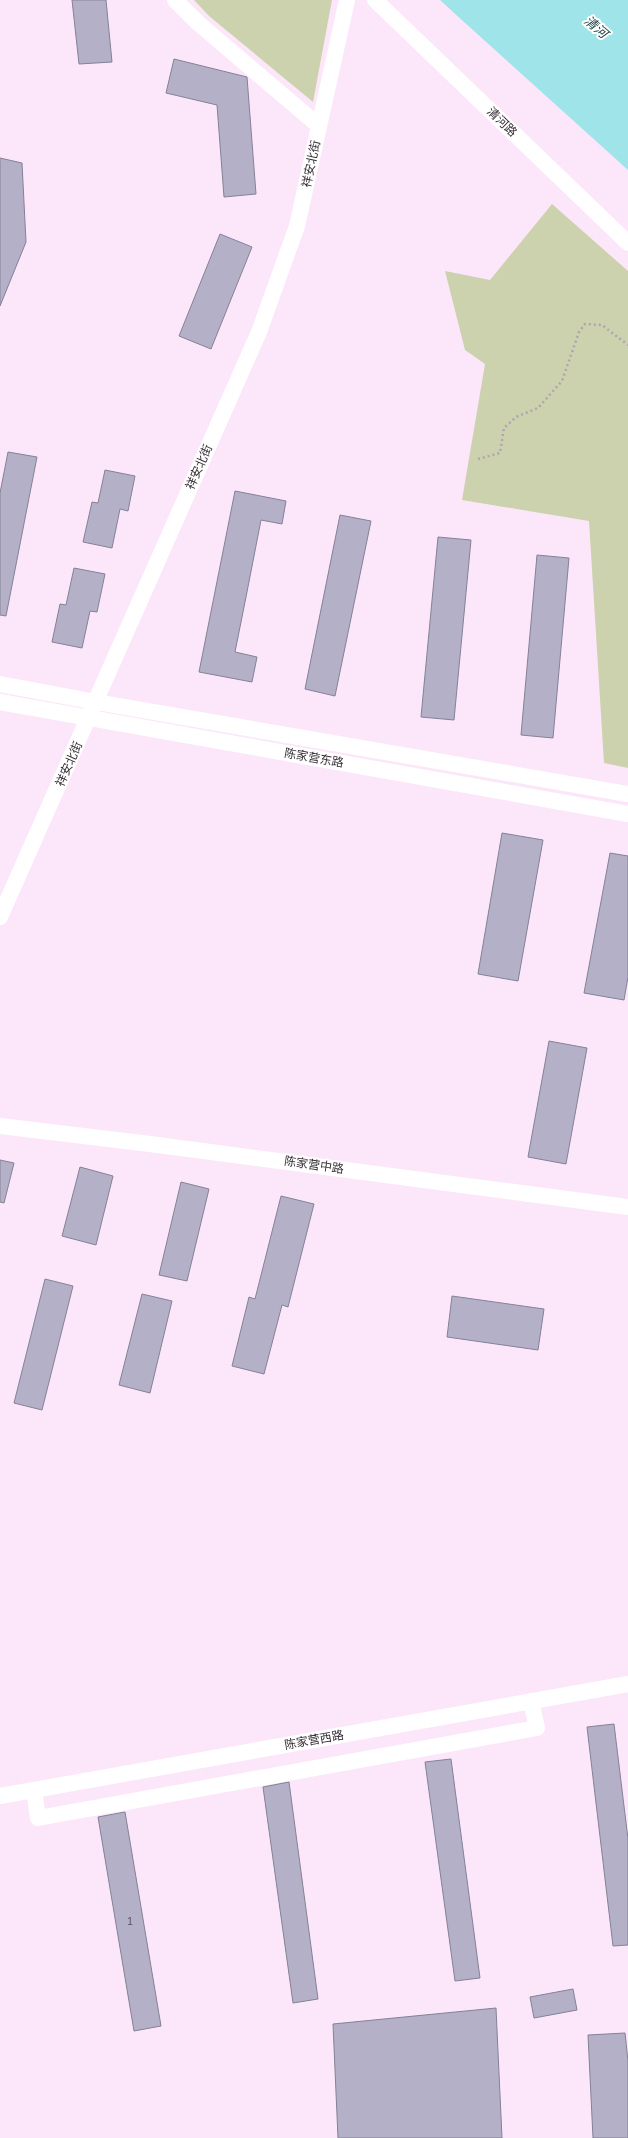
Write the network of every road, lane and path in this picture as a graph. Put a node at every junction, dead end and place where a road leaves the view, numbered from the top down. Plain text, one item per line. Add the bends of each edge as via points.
1 (175, 0) edge
2 (346, 0) edge
3 (375, 0) edge
4 (319, 126) junction
5 (628, 243) edge
6 (628, 345) edge
7 (478, 459) dead end
8 (0, 684) edge
9 (0, 702) edge
10 (96, 702) junction
11 (89, 719) junction
12 (628, 794) edge
13 (628, 814) edge
14 (0, 917) edge
15 (0, 1126) edge
16 (628, 1207) edge
17 (628, 1684) edge
18 (531, 1701) junction
19 (34, 1790) junction
20 (0, 1796) edge

1 - 4 street via 198,23
2 - 4 street, 祥安北街
3 - 5 street, 清河路
4 - 10 street, 祥安北街 via 297,226 259,332
6 - 7 path via 602,325 585,324 578,332 562,381 538,408 516,417 504,428 500,453
8 - 10 street, 陈家营东路
9 - 11 street, 陈家营东路
10 - 11 street, 祥安北街
10 - 12 street, 陈家营东路
11 - 13 street, 陈家营东路
11 - 14 street, 祥安北街
15 - 16 street, 陈家营中路
17 - 18 street, 陈家营西路
18 - 19 street, 陈家营西路
18 - 19 street via 537,1728 38,1818
19 - 20 street, 陈家营西路

